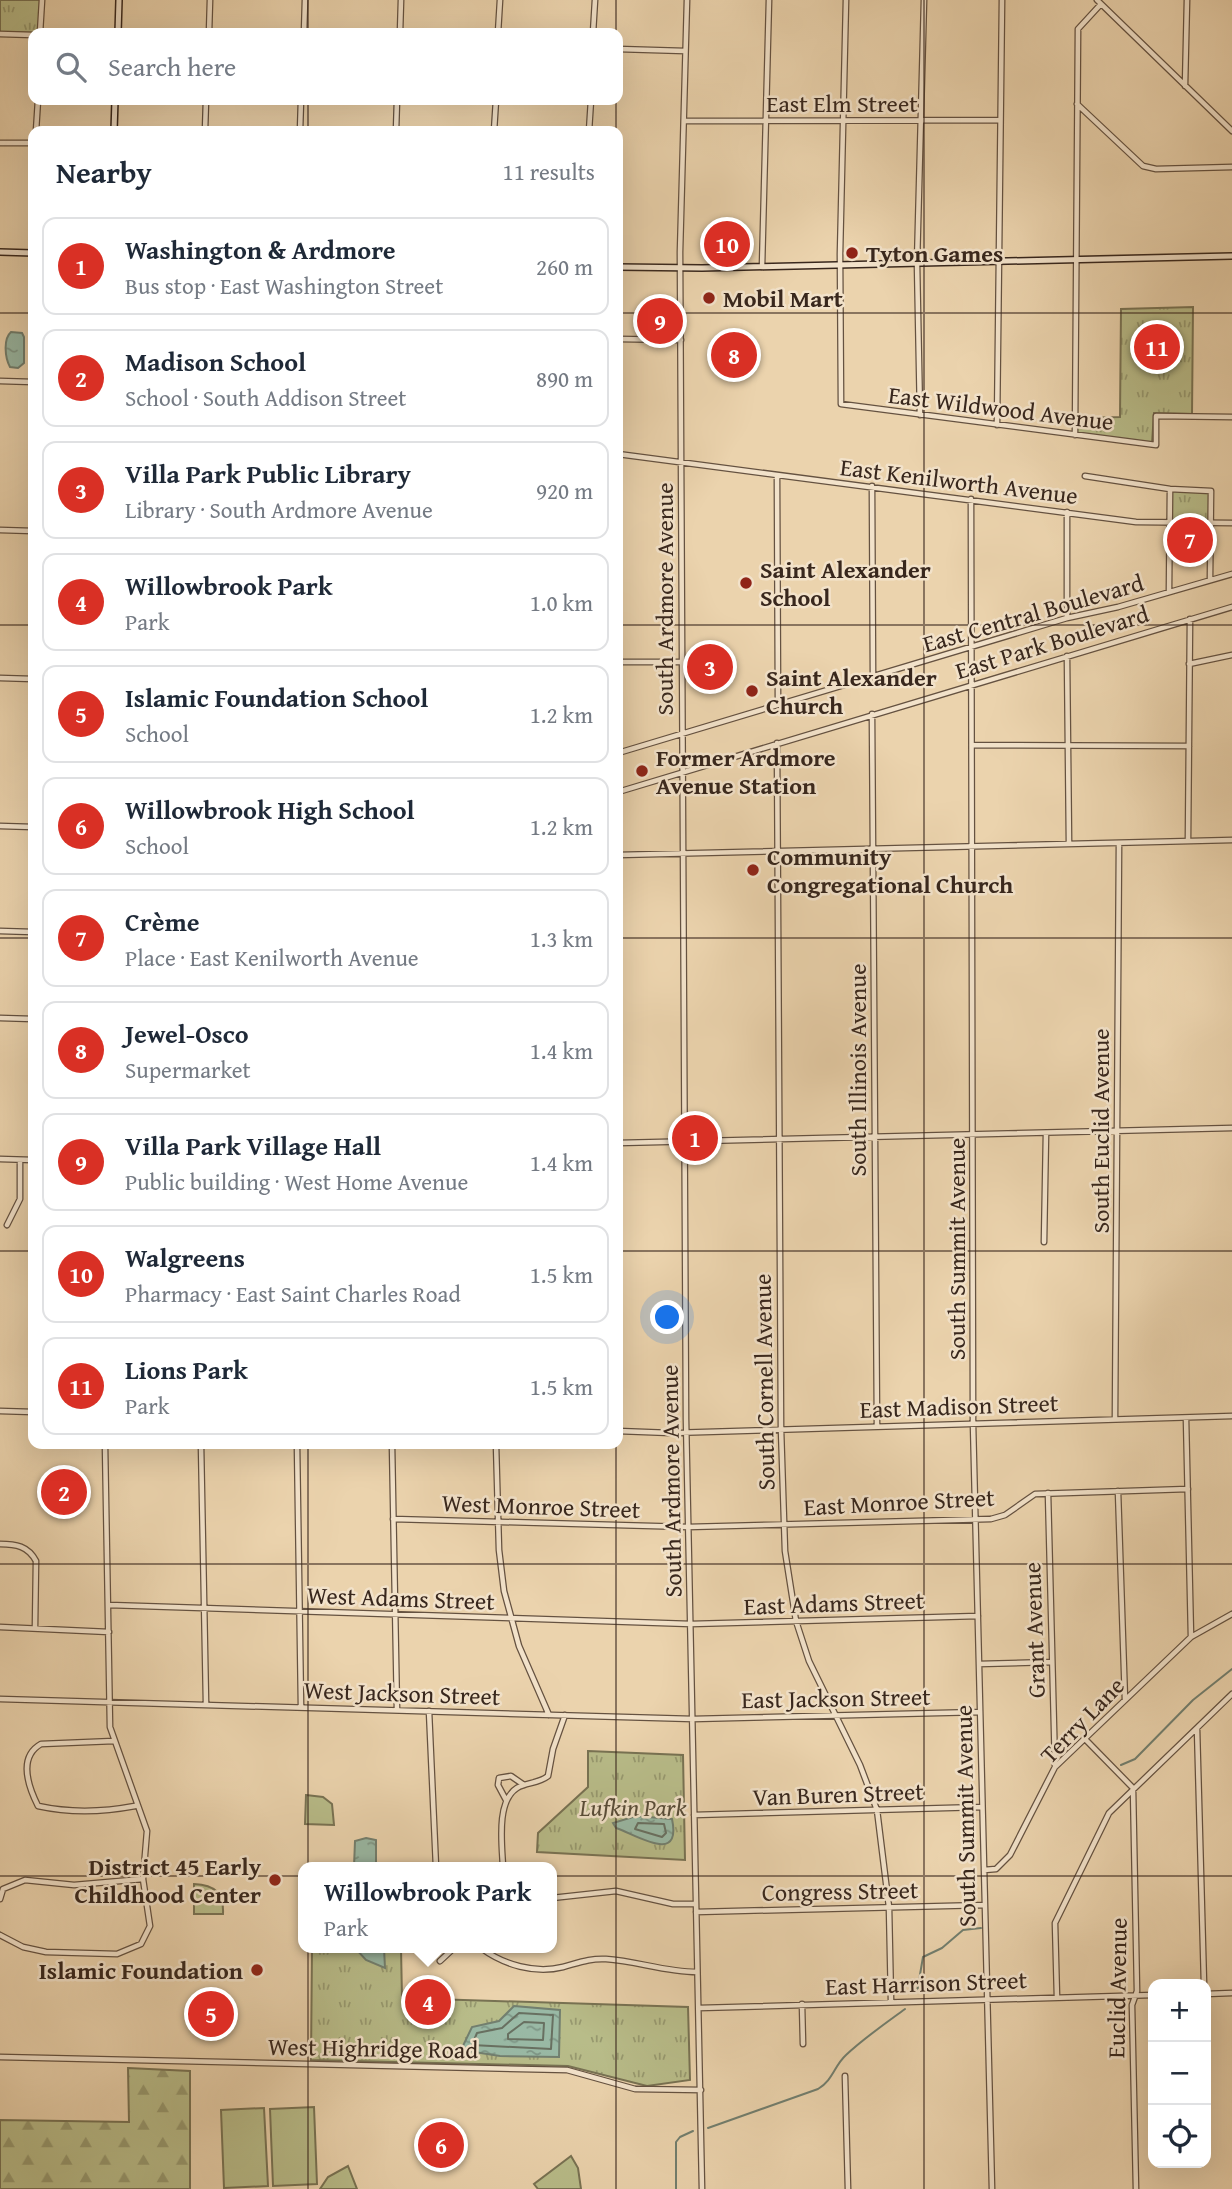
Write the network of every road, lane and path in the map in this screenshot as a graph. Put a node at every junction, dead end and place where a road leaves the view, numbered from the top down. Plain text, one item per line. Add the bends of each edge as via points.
1 (42, 0) edge
2 (119, 0) edge
3 (211, 0) edge
4 (306, 0) edge
5 (401, 0) edge
6 (500, 0) edge
7 (595, 0) edge
8 (687, 0) edge
9 (769, 0) edge
10 (846, 0) edge
11 (923, 0) edge
12 (1002, 0) edge
13 (1187, 0) edge
14 (1099, 2) edge
15 (40, 28) edge
16 (118, 28) edge
17 (209, 28) edge
18 (304, 28) edge
19 (400, 28) edge
20 (498, 28) edge
21 (593, 28) edge
22 (0, 34) edge
23 (28, 35) edge
24 (623, 49) edge
25 (685, 51) junction
26 (1185, 87) junction
27 (1077, 103) junction
28 (38, 105) edge
29 (115, 105) edge
30 (206, 105) edge
31 (301, 105) edge
32 (397, 105) edge
33 (496, 105) edge
34 (591, 105) edge
35 (766, 120) junction
36 (844, 120) junction
37 (921, 120) junction
38 (1000, 120) junction
39 (684, 121) junction
40 (36, 126) edge
41 (114, 126) edge
42 (205, 126) edge
43 (300, 126) edge
44 (396, 126) edge
45 (494, 126) edge
46 (589, 126) edge
47 (1232, 131) edge
48 (0, 143) edge
49 (28, 143) edge
50 (1232, 167) edge
51 (0, 252) edge
52 (28, 253) edge
53 (1232, 256) edge
54 (1074, 259) junction
55 (997, 261) junction
56 (917, 263) junction
57 (841, 265) junction
58 (623, 267) edge
59 (762, 267) junction
60 (681, 268) junction
61 (623, 339) edge
62 (681, 340) junction
63 (0, 381) edge
64 (28, 382) edge
65 (920, 415) junction
66 (1232, 417) edge
67 (997, 425) junction
68 (1075, 435) junction
69 (623, 455) edge
70 (681, 463) junction
71 (777, 475) junction
72 (1085, 476) dead end
73 (872, 486) junction
74 (1170, 489) junction
75 (971, 499) junction
76 (1067, 512) junction
77 (1169, 523) junction
78 (1211, 523) junction
79 (1232, 523) edge
80 (0, 530) edge
81 (28, 531) edge
82 (1232, 574) edge
83 (1210, 580) junction
84 (1169, 592) junction
85 (1232, 607) edge
86 (1067, 618) junction
87 (1190, 619) junction
88 (972, 647) junction
89 (1232, 655) edge
90 (1067, 656) junction
91 (623, 662) edge
92 (682, 662) junction
93 (1189, 664) junction
94 (873, 677) junction
95 (0, 678) edge
96 (28, 679) edge
97 (972, 684) junction
98 (778, 705) junction
99 (872, 714) junction
100 (682, 734) junction
101 (777, 743) junction
102 (972, 744) junction
103 (1068, 745) junction
104 (1189, 746) junction
105 (623, 752) edge
106 (682, 773) junction
107 (623, 791) edge
108 (0, 827) edge
109 (28, 828) edge
110 (1232, 840) edge
111 (1188, 841) junction
112 (1119, 843) junction
113 (1069, 844) junction
114 (973, 846) junction
115 (873, 849) junction
116 (778, 851) junction
117 (683, 853) junction
118 (623, 855) edge
119 (0, 931) edge
120 (28, 932) edge
121 (0, 1018) edge
122 (28, 1019) edge
123 (1232, 1128) edge
124 (1117, 1131) junction
125 (1045, 1133) junction
126 (974, 1134) junction
127 (875, 1137) junction
128 (780, 1139) junction
129 (685, 1141) junction
130 (623, 1143) edge
131 (0, 1159) edge
132 (20, 1160) junction
133 (28, 1160) edge
134 (8, 1225) dead end
135 (1044, 1242) dead end
136 (0, 1411) edge
137 (28, 1412) edge
138 (1232, 1416) edge
139 (1186, 1418) junction
140 (1115, 1419) junction
141 (973, 1423) junction
142 (877, 1426) junction
143 (781, 1429) junction
144 (623, 1431) edge
145 (686, 1431) junction
146 (105, 1449) edge
147 (201, 1449) edge
148 (297, 1449) edge
149 (392, 1449) edge
150 (496, 1449) edge
151 (1188, 1489) junction
152 (1118, 1491) junction
153 (1048, 1493) junction
154 (393, 1519) junction
155 (976, 1520) junction
156 (498, 1521) junction
157 (784, 1525) junction
158 (688, 1528) junction
159 (0, 1544) edge
160 (109, 1605) junction
161 (204, 1608) junction
162 (299, 1611) junction
163 (395, 1615) junction
164 (1232, 1615) edge
165 (978, 1616) junction
166 (511, 1619) junction
167 (796, 1621) junction
168 (691, 1624) junction
169 (0, 1627) edge
170 (35, 1629) junction
171 (109, 1632) junction
172 (1191, 1637) junction
173 (1051, 1662) junction
174 (979, 1664) junction
175 (1232, 1694) edge
176 (0, 1699) edge
177 (110, 1700) junction
178 (1125, 1701) junction
179 (206, 1703) junction
180 (301, 1707) junction
181 (397, 1710) junction
182 (429, 1711) junction
183 (980, 1712) junction
184 (548, 1715) junction
185 (565, 1715) junction
186 (836, 1716) junction
187 (693, 1719) junction
188 (1197, 1727) junction
189 (1085, 1739) junction
190 (114, 1741) junction
191 (1055, 1767) junction
192 (525, 1785) junction
193 (1133, 1788) junction
194 (506, 1800) junction
195 (135, 1806) junction
196 (982, 1807) junction
197 (877, 1810) junction
198 (694, 1815) junction
199 (436, 1862) edge
200 (503, 1862) edge
201 (984, 1870) junction
202 (144, 1879) junction
203 (557, 1897) edge
204 (0, 1899) edge
205 (696, 1904) junction
206 (985, 1905) junction
207 (889, 1907) junction
208 (696, 1912) junction
209 (0, 1935) edge
210 (449, 1953) edge
211 (489, 1953) edge
212 (440, 1961) dead end
213 (697, 1972) junction
214 (1204, 1979) edge
215 (1232, 1993) edge
216 (1211, 1994) edge
217 (1134, 1996) junction
218 (1148, 1996) edge
219 (1057, 1997) junction
220 (986, 1998) junction
221 (891, 2001) junction
222 (802, 2004) junction
223 (699, 2008) junction
224 (803, 2044) dead end
225 (0, 2057) edge
226 (845, 2076) dead end
227 (701, 2090) junction
228 (702, 2189) edge
229 (848, 2189) edge
230 (992, 2189) edge
231 (1136, 2189) edge

1 - 15 street
2 - 16 main road
3 - 17 street
4 - 18 street
5 - 19 street
6 - 20 street
7 - 21 street
8 - 25 street, South Ardmore Avenue
9 - 35 street
10 - 36 street
11 - 37 street
12 - 38 street
13 - 26 street
14 - 26 street
14 - 27 street via 1078,29
22 - 23 street
24 - 25 street
25 - 39 street, South Ardmore Avenue
26 - 47 street
27 - 50 street via 1143,166
27 - 54 street
28 - 40 street
29 - 41 main road
30 - 42 street
31 - 43 street
32 - 44 street
33 - 45 street
34 - 46 street
35 - 36 street, East Elm Street
35 - 39 street, East Elm Street
35 - 59 street
36 - 37 street, East Elm Street
36 - 57 street
37 - 38 street, East Elm Street
37 - 56 street
38 - 55 street
39 - 60 street, South Ardmore Avenue
48 - 49 street
51 - 52 main road
53 - 54 main road
54 - 55 main road
54 - 68 street
55 - 56 main road
55 - 67 street
56 - 57 main road
56 - 65 street
57 - 59 main road
57 - 65 street, East Wildwood Avenue via 841,404
58 - 60 main road
59 - 60 main road
60 - 62 street, South Ardmore Avenue
61 - 62 street
62 - 70 street, South Ardmore Avenue
63 - 64 street
65 - 67 street, East Wildwood Avenue
66 - 68 street, East Wildwood Avenue via 1156,416 1156,445
67 - 68 street, East Wildwood Avenue
69 - 70 street, East Kenilworth Avenue
70 - 71 street, East Kenilworth Avenue
70 - 92 street, South Ardmore Avenue
71 - 73 street, East Kenilworth Avenue
71 - 98 street
72 - 74 street
73 - 75 street, East Kenilworth Avenue
73 - 94 street
74 - 77 street
74 - 78 street via 1211,491
75 - 76 street, East Kenilworth Avenue
75 - 88 street, South Summit Avenue
76 - 77 street, East Kenilworth Avenue
76 - 86 street
77 - 78 street, East Kenilworth Avenue
77 - 84 street
78 - 79 street, East Kenilworth Avenue
78 - 83 street
80 - 81 street
82 - 83 street, East Central Boulevard
83 - 84 street, East Central Boulevard
84 - 86 street, East Central Boulevard
85 - 87 street, East Park Boulevard
86 - 88 street, East Central Boulevard
87 - 90 street, East Park Boulevard
87 - 93 street
88 - 94 street, East Central Boulevard
88 - 97 street, South Summit Avenue
89 - 93 street
90 - 97 street, East Park Boulevard
90 - 103 street
91 - 92 street
92 - 100 street, South Ardmore Avenue
93 - 104 street
94 - 98 street, East Central Boulevard
95 - 96 street
97 - 99 street, East Park Boulevard
97 - 102 street, South Summit Avenue
98 - 100 street, East Central Boulevard
99 - 101 street, East Park Boulevard
99 - 115 street, South Illinois Avenue
100 - 105 street, East Central Boulevard
100 - 106 street, South Ardmore Avenue
101 - 106 street, East Park Boulevard
101 - 116 street, South Cornell Avenue
102 - 103 street
102 - 114 street, South Summit Avenue
103 - 104 street
103 - 113 street
104 - 111 street
106 - 107 street, East Park Boulevard
106 - 117 street, South Ardmore Avenue
108 - 109 street
110 - 111 street
111 - 112 street
112 - 113 street
112 - 124 street, South Euclid Avenue
113 - 114 street
114 - 115 street
114 - 126 street, South Summit Avenue
115 - 116 street
115 - 127 street, South Illinois Avenue
116 - 117 street
116 - 128 street, South Cornell Avenue
117 - 118 street
117 - 129 street, South Ardmore Avenue
119 - 120 street
121 - 122 street
123 - 124 street
124 - 125 street
124 - 140 street, South Euclid Avenue
125 - 126 street
125 - 135 street
126 - 127 street
126 - 141 street, South Summit Avenue
127 - 128 street
127 - 142 street, South Illinois Avenue
128 - 129 street
128 - 143 street, South Cornell Avenue
129 - 130 street
129 - 145 street, South Ardmore Avenue
131 - 132 street
132 - 133 street
132 - 134 street via 18,1206
136 - 137 street
138 - 139 street, East Madison Street
139 - 140 street, East Madison Street
139 - 151 street
140 - 141 street, East Madison Street
141 - 142 street, East Madison Street
141 - 155 street, South Summit Avenue
142 - 143 street, East Madison Street
143 - 145 street, East Madison Street
143 - 157 street, South Cornell Avenue
144 - 145 street, East Madison Street
145 - 158 street, South Ardmore Avenue
146 - 160 street
147 - 161 street
148 - 162 street
149 - 154 street
150 - 156 street
151 - 152 street, East Monroe Street
151 - 172 street
152 - 153 street, East Monroe Street
152 - 178 street
153 - 155 street, East Monroe Street via 1026,1497 998,1518
153 - 173 street, Grant Avenue
154 - 156 street, West Monroe Street
154 - 163 street
155 - 157 street, East Monroe Street
155 - 165 street, South Summit Avenue
156 - 158 street, West Monroe Street
156 - 166 street via 500,1567
157 - 158 street, East Monroe Street
157 - 167 street, South Cornell Avenue
158 - 168 street, South Ardmore Avenue
159 - 170 street via 16,1545 32,1554 37,1571
160 - 161 street, West Adams Street
160 - 171 street
161 - 162 street, West Adams Street
161 - 179 street
162 - 163 street, West Adams Street
162 - 180 street
163 - 166 street, West Adams Street
163 - 181 street
164 - 172 street, Terry Lane
165 - 167 street, East Adams Street
165 - 174 street, South Summit Avenue
166 - 168 street, West Adams Street
166 - 184 street
167 - 168 street, East Adams Street
167 - 186 street, South Cornell Avenue via 809,1661
168 - 187 street, South Ardmore Avenue
169 - 170 street
170 - 171 street
171 - 177 street
172 - 178 street, Terry Lane
173 - 174 street
173 - 191 street, Grant Avenue
174 - 183 street, South Summit Avenue
175 - 188 street
176 - 177 street, West Jackson Street
177 - 179 street, West Jackson Street
177 - 190 street
178 - 189 street, Terry Lane
179 - 180 street, West Jackson Street
180 - 181 street, West Jackson Street
181 - 182 street, West Jackson Street
182 - 184 street, West Jackson Street
182 - 199 street
183 - 186 street, East Jackson Street
183 - 196 street, South Summit Avenue
184 - 185 street, West Jackson Street
185 - 187 street, West Jackson Street
185 - 192 street via 548,1776
186 - 187 street, East Jackson Street
186 - 197 street, South Cornell Avenue
187 - 198 street, South Ardmore Avenue
188 - 193 street
188 - 214 street
189 - 191 street, Terry Lane
189 - 193 street
190 - 195 street
190 - 195 street via 33,1748 27,1760 28,1786 38,1806 54,1810
191 - 201 street, Terry Lane via 1010,1855 996,1869
192 - 194 street
192 - 194 street via 511,1776 499,1778
193 - 217 street, Euclid Avenue
193 - 219 street via 1109,1813 1055,1923
194 - 200 street
195 - 202 street via 148,1839
196 - 197 street, Van Buren Street
196 - 201 street, South Summit Avenue
197 - 198 street, Van Buren Street
197 - 207 street, South Cornell Avenue
198 - 205 street, South Ardmore Avenue
201 - 206 street, South Summit Avenue
202 - 204 street via 74,1885 25,1880 3,1889
202 - 209 street via 150,1917 146,1935 132,1949 117,1954 46,1952
203 - 205 street via 616,1891 673,1904
205 - 208 street, South Ardmore Avenue
206 - 207 street, Congress Street
206 - 220 street, South Summit Avenue
207 - 208 street, Congress Street
207 - 221 street, South Cornell Avenue
208 - 213 street, South Ardmore Avenue
210 - 212 street
211 - 213 street via 525,1967 558,1968 601,1959
213 - 223 street, South Ardmore Avenue
215 - 216 street
217 - 218 street, East Harrison Street
217 - 219 street, East Harrison Street
217 - 231 street, Euclid Avenue
219 - 220 street, East Harrison Street
220 - 221 street, East Harrison Street
220 - 230 street, South Summit Avenue
221 - 222 street, East Harrison Street
222 - 223 street, East Harrison Street
222 - 224 street
223 - 227 street, South Ardmore Avenue
225 - 227 street, West Highridge Road via 556,2070 635,2089
226 - 229 street
227 - 228 street, South Ardmore Avenue

